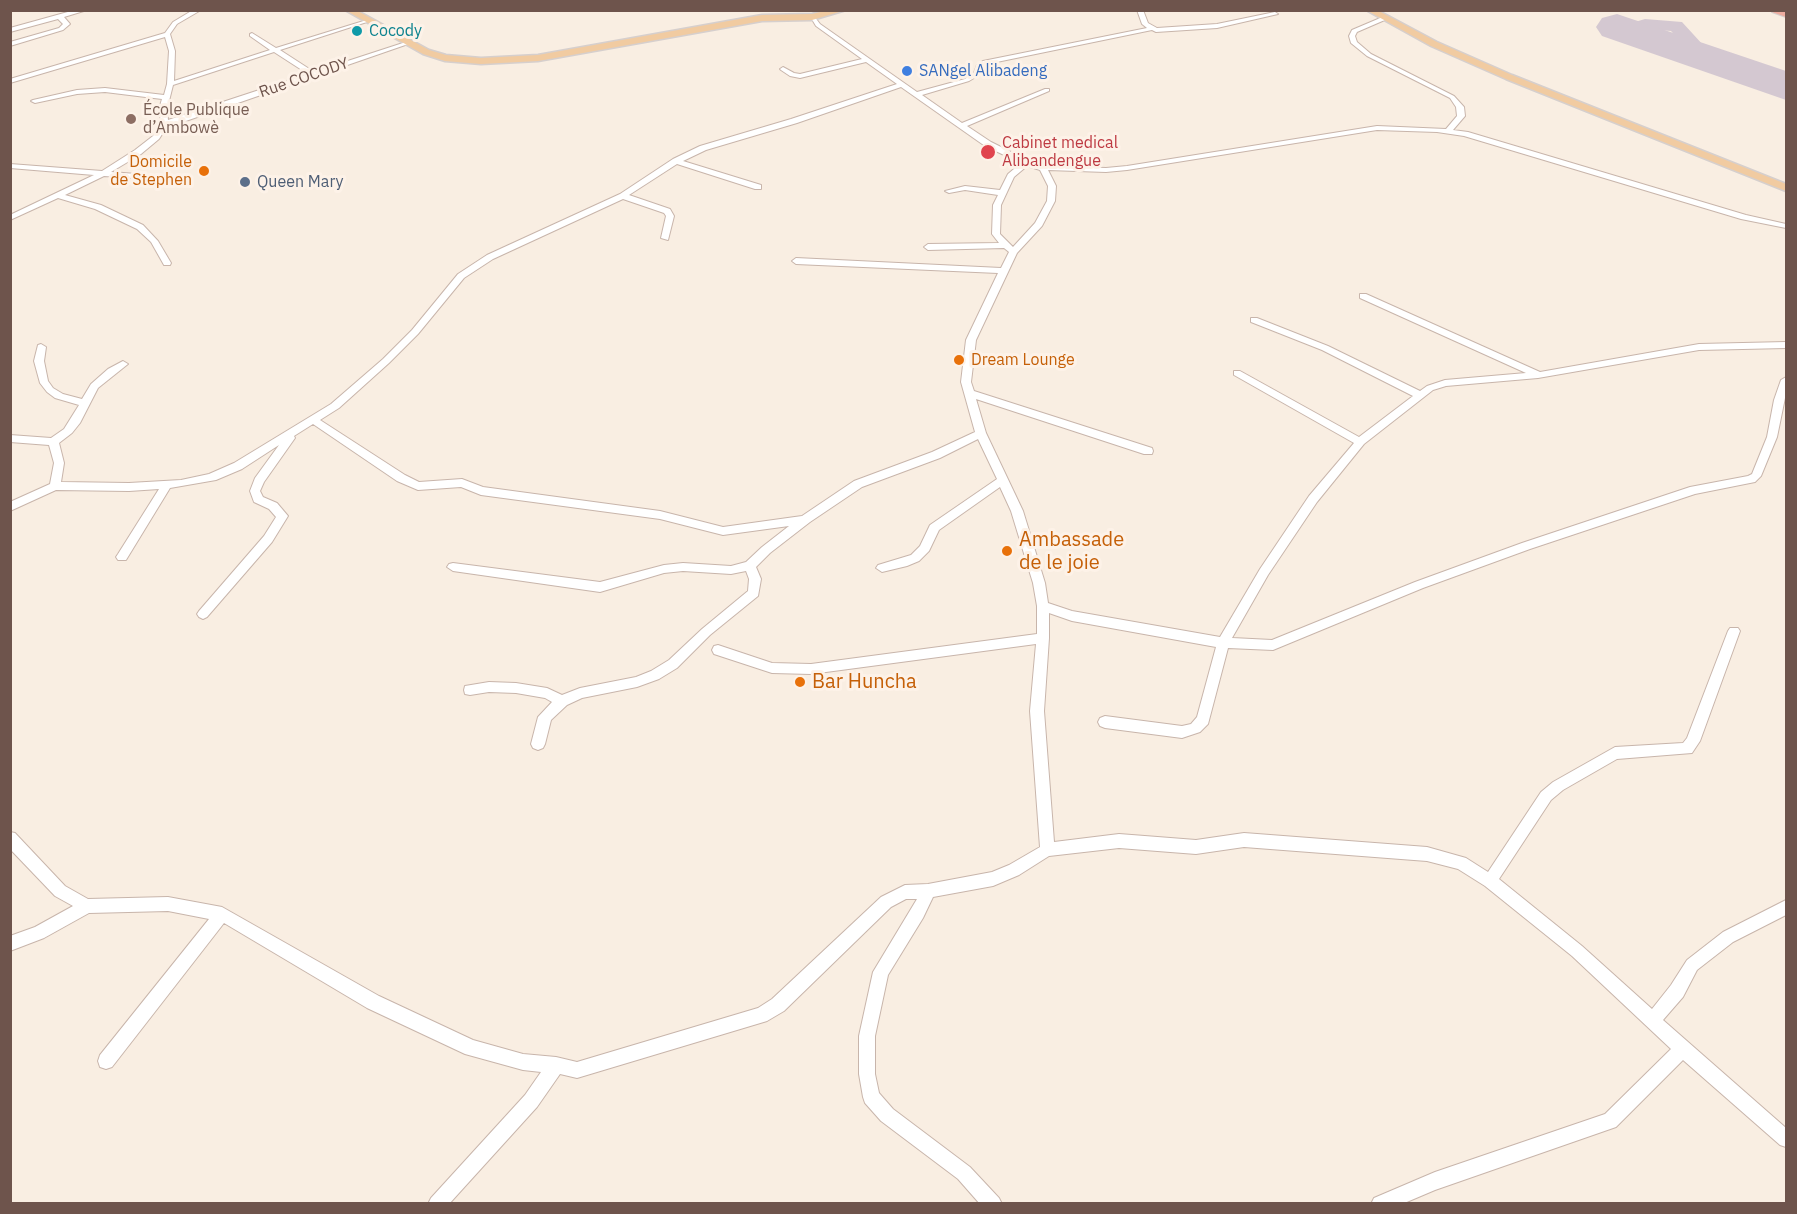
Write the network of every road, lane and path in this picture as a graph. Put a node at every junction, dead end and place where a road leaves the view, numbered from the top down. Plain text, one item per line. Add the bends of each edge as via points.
1 (84, 10) edge
2 (198, 10) edge
3 (349, 10) edge
4 (842, 10) edge
5 (1140, 10) edge
6 (1370, 10) edge
7 (1775, 10) edge
8 (1275, 14) dead end
9 (1382, 14) edge
10 (1786, 14) edge
11 (60, 17) junction
12 (812, 17) junction
13 (368, 20) junction
14 (1150, 28) junction
15 (10, 30) edge
16 (167, 34) junction
17 (252, 35) dead end
18 (408, 43) junction
19 (10, 44) edge
20 (275, 50) junction
21 (867, 60) junction
22 (783, 69) dead end
23 (314, 75) junction
24 (10, 81) edge
25 (170, 84) junction
26 (902, 84) junction
27 (1047, 90) dead end
28 (916, 94) junction
29 (167, 97) junction
30 (35, 101) dead end
31 (165, 123) junction
32 (961, 126) junction
33 (1448, 131) junction
34 (676, 161) junction
35 (1026, 163) junction
36 (10, 166) edge
37 (1043, 168) junction
38 (104, 173) junction
39 (174, 180) dead end
40 (1786, 182) edge
41 (758, 188) dead end
42 (1786, 188) edge
43 (950, 191) dead end
44 (1002, 194) junction
45 (60, 196) junction
46 (624, 196) junction
47 (10, 218) edge
48 (1786, 226) edge
49 (665, 238) dead end
50 (928, 247) dead end
51 (1009, 248) junction
52 (796, 261) dead end
53 (167, 262) dead end
54 (1004, 271) junction
55 (1363, 296) dead end
56 (1254, 320) dead end
57 (1786, 345) edge
58 (41, 347) dead end
59 (123, 364) dead end
60 (1237, 373) dead end
61 (1538, 375) junction
62 (1786, 380) edge
63 (968, 393) junction
64 (1420, 395) junction
65 (86, 404) junction
66 (315, 421) junction
67 (295, 433) junction
68 (981, 433) junction
69 (10, 438) edge
70 (53, 442) junction
71 (1360, 442) junction
72 (1148, 451) dead end
73 (1003, 480) junction
74 (167, 485) junction
75 (55, 486) junction
76 (10, 507) edge
77 (806, 519) junction
78 (122, 557) dead end
79 (750, 566) junction
80 (453, 567) dead end
81 (882, 568) dead end
82 (1043, 606) junction
83 (203, 614) dead end
84 (1734, 630) dead end
85 (1043, 638) junction
86 (1223, 643) junction
87 (718, 650) dead end
88 (470, 690) dead end
89 (562, 701) junction
90 (1105, 722) dead end
91 (538, 744) dead end
92 (10, 838) edge
93 (1047, 850) junction
94 (1490, 880) junction
95 (928, 891) junction
96 (87, 906) junction
97 (1786, 907) edge
98 (222, 914) junction
99 (10, 944) edge
100 (1653, 1020) junction
101 (1683, 1049) junction
102 (106, 1061) dead end
103 (556, 1065) junction
104 (1786, 1139) edge
105 (437, 1203) edge
106 (993, 1203) edge
107 (1380, 1203) edge

1 - 11 street
2 - 16 street via 176,23
3 - 13 main road
4 - 12 main road
5 - 14 street via 1141,19
6 - 9 main road
7 - 10 highway
8 - 14 street via 1217,26
9 - 33 street via 1354,31 1354,43 1452,97 1461,116
9 - 40 main road via 1515,75
9 - 42 main road via 1434,44 1515,80
11 - 15 street
11 - 19 street via 67,24 61,29
12 - 18 main road via 762,18 502,61 445,57
12 - 21 street
13 - 18 main road
13 - 20 street
14 - 28 street via 985,62 967,80
16 - 24 street
16 - 25 street via 172,51
17 - 20 street
18 - 23 street, Rue COCODY
20 - 23 street
20 - 25 street
21 - 22 street via 800,76
21 - 26 street
23 - 31 street, Rue COCODY
25 - 29 street
26 - 28 street
26 - 34 street via 718,142
27 - 32 street
28 - 32 street
29 - 30 street via 105,90
29 - 31 street via 163,109
31 - 38 street via 148,144
32 - 35 street
33 - 37 street via 1377,128 1127,168
33 - 48 street
34 - 41 street
34 - 46 street
35 - 37 street
35 - 44 street via 1011,176
36 - 38 street
37 - 51 street via 1052,186 1051,201 1039,224
38 - 39 street
38 - 45 street
43 - 44 street via 965,188
44 - 51 street via 995,219 996,234
45 - 47 street
45 - 53 street via 98,207 140,227
46 - 49 street via 667,211 670,216
46 - 66 street via 470,269 386,362
50 - 51 street
51 - 54 street
52 - 54 street
54 - 63 street via 971,340 966,370
55 - 61 street
56 - 64 street via 1325,348
57 - 61 street via 1699,347
58 - 65 street via 43,381 50,390
59 - 65 street via 94,386
60 - 71 street
61 - 64 street via 1445,383
62 - 86 street via 1772,438 1756,476 1751,479 1694,490 1526,546 1273,645
63 - 68 street
63 - 72 street
64 - 71 street
65 - 70 street via 69,431
66 - 67 street
66 - 77 street via 418,486 462,483 492,492 660,515 723,531
67 - 74 street via 212,477
67 - 83 street via 255,491 258,499 282,516 268,539
68 - 73 street
68 - 77 street via 936,455 858,484
69 - 70 street
70 - 75 street via 59,463
71 - 86 street via 1313,499
73 - 81 street via 942,521 915,558
73 - 82 street via 1030,549
74 - 75 street
74 - 78 street
75 - 76 street
77 - 79 street
79 - 80 street via 731,570 664,569 600,587
79 - 89 street via 755,579 754,593 673,664 637,682 580,693
82 - 85 street
82 - 86 street via 1072,616
84 - 94 street via 1687,749 1615,753 1558,786 1546,796
85 - 87 street via 811,669 772,668
85 - 93 street via 1037,711
86 - 90 street via 1203,720 1195,728 1182,732
88 - 89 street via 516,688 547,693
89 - 91 street via 545,717
92 - 96 street via 60,891
93 - 94 street via 1119,841 1196,847 1244,840 1427,854 1461,862
93 - 95 street via 993,879
94 - 100 street
95 - 103 street via 905,892 886,902 778,1005 761,1015 577,1070
95 - 106 street via 881,972 867,1036 871,1097 887,1115 964,1173
96 - 98 street via 168,904
96 - 99 street
97 - 100 street via 1728,937 1692,964 1677,991
98 - 102 street
98 - 103 street via 374,1002 471,1048 523,1062
100 - 101 street
101 - 104 street
101 - 107 street via 1610,1121
103 - 105 street via 531,1101

